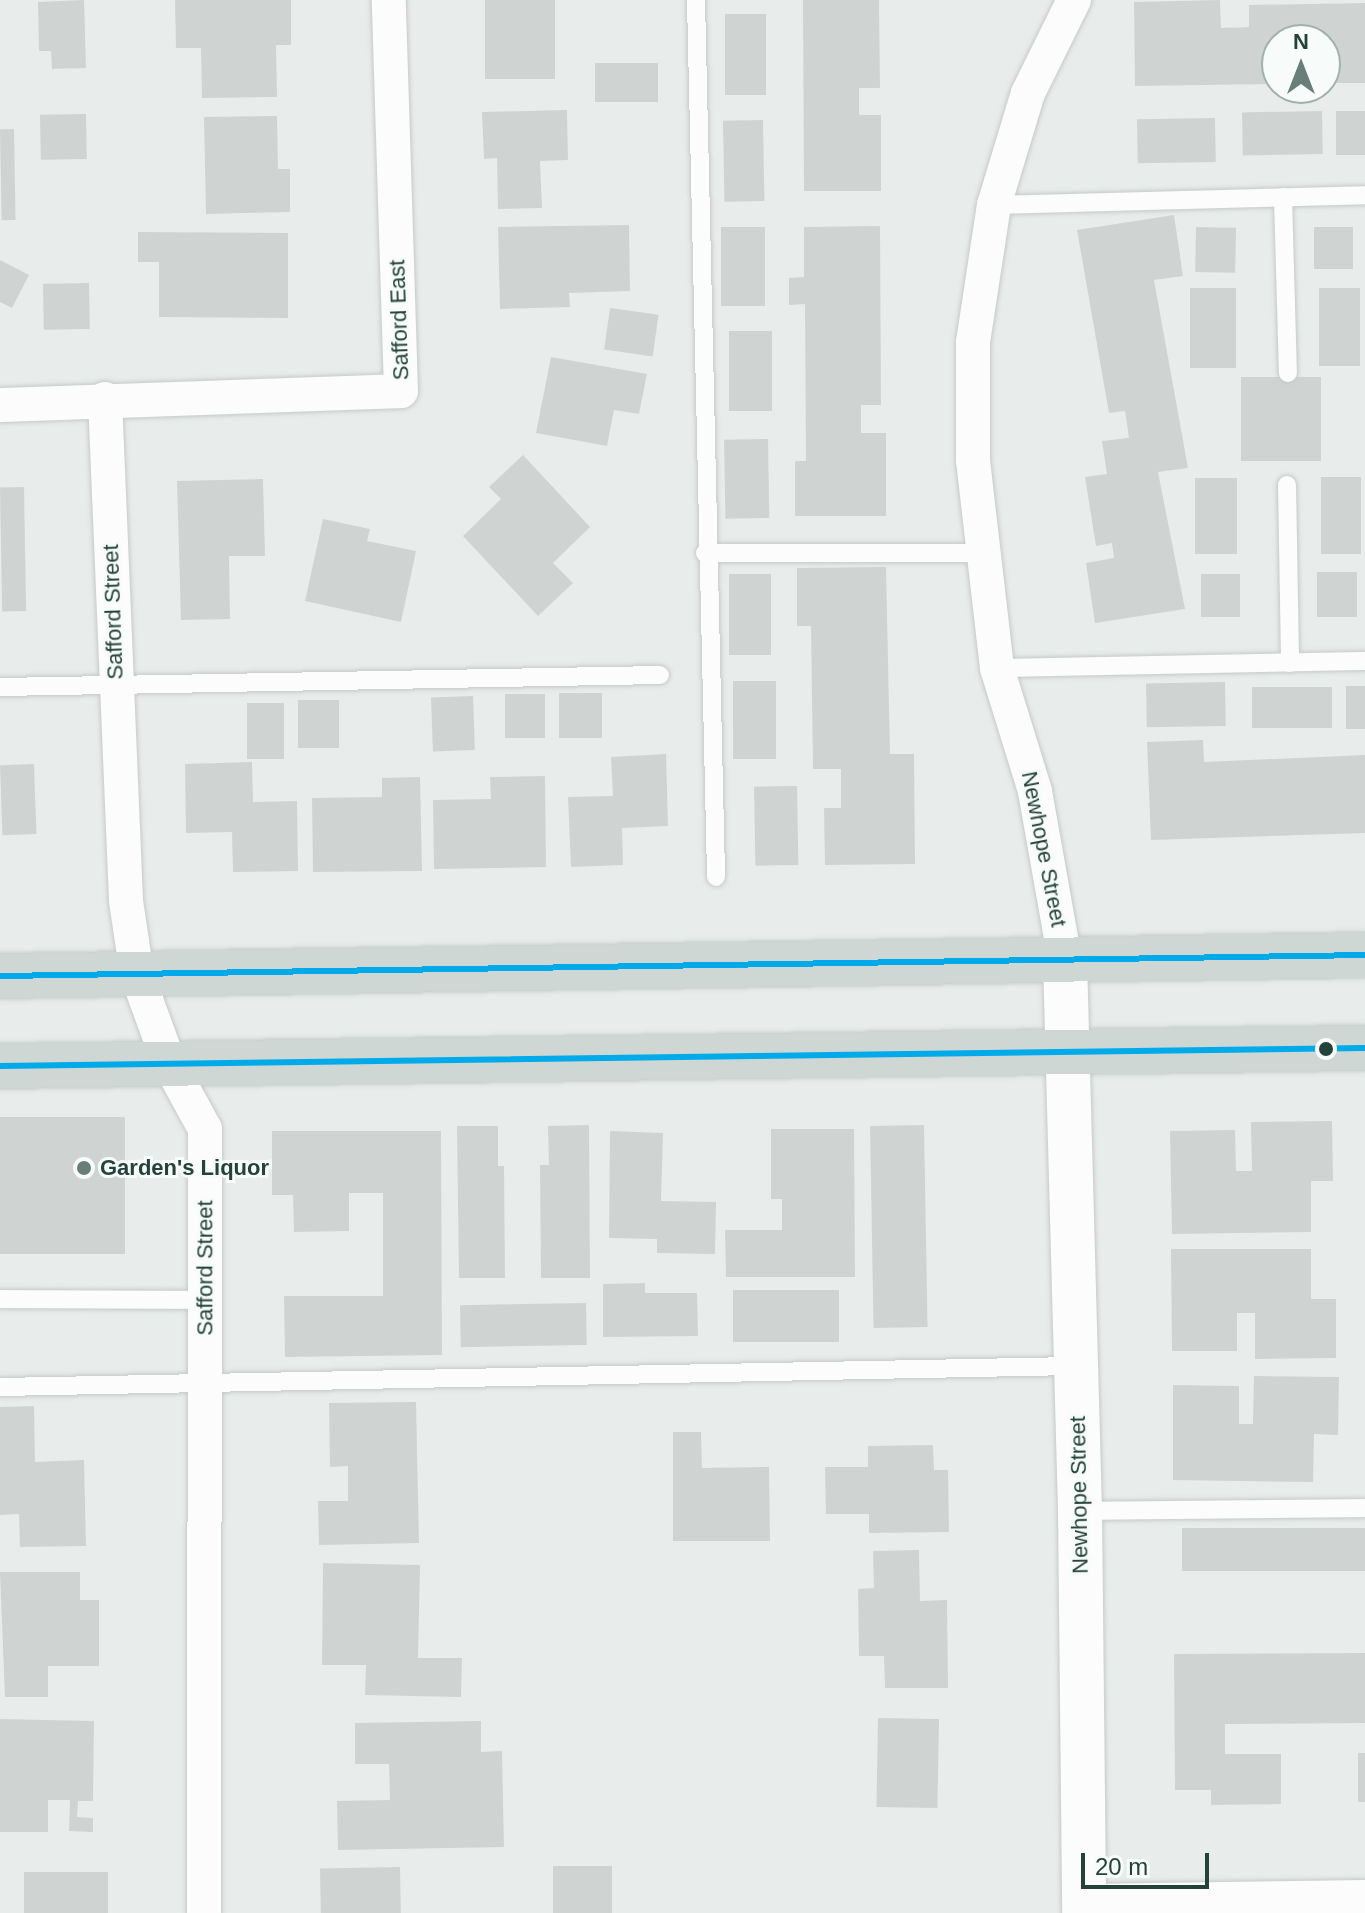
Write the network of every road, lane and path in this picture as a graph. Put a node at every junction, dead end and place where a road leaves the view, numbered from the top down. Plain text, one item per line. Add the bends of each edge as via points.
1 (389, 0) edge
2 (696, 0) edge
3 (1074, 0) edge
4 (1365, 195) edge
5 (1283, 197) junction
6 (994, 205) junction
7 (1288, 373) dead end
8 (105, 399) junction
9 (0, 405) edge
10 (1287, 485) dead end
11 (705, 553) junction
12 (985, 553) junction
13 (1365, 661) edge
14 (1290, 663) junction
15 (997, 668) junction
16 (660, 675) dead end
17 (116, 686) junction
18 (0, 687) edge
19 (716, 877) dead end
20 (1365, 955) edge
21 (1065, 960) junction
22 (137, 975) junction
23 (0, 976) edge
24 (1365, 1048) edge
25 (1069, 1051) junction
26 (169, 1063) junction
27 (0, 1066) edge
28 (0, 1299) edge
29 (205, 1300) junction
30 (1077, 1366) junction
31 (205, 1384) junction
32 (0, 1387) edge
33 (1365, 1508) edge
34 (1080, 1511) junction
35 (1365, 1897) edge
36 (1084, 1907) edge
37 (204, 1913) edge

1 - 8 street, Safford East via 401,391
2 - 11 lane
3 - 6 street, Newhope Street via 1028,93
4 - 5 lane
5 - 6 lane
5 - 7 lane
6 - 12 street, Newhope Street via 973,342 973,461
8 - 9 street
8 - 17 street, Safford Street
10 - 14 lane
11 - 12 lane
11 - 19 lane
12 - 15 street, Newhope Street
13 - 14 lane
14 - 15 lane
15 - 21 street, Newhope Street via 1035,791
16 - 17 lane
17 - 18 lane
17 - 22 street, Safford Street via 126,901
20 - 21 main road
21 - 22 main road
21 - 25 street, Newhope Street
22 - 23 main road
22 - 26 street, Safford Street
24 - 25 main road
25 - 26 main road
25 - 30 street, Newhope Street
26 - 27 main road
26 - 29 street, Safford Street via 205,1129
28 - 29 lane
29 - 31 street, Safford Street
30 - 31 lane
30 - 34 street, Newhope Street
31 - 32 lane
31 - 37 street, Safford Street
33 - 34 lane
34 - 36 street, Newhope Street
35 - 36 street

